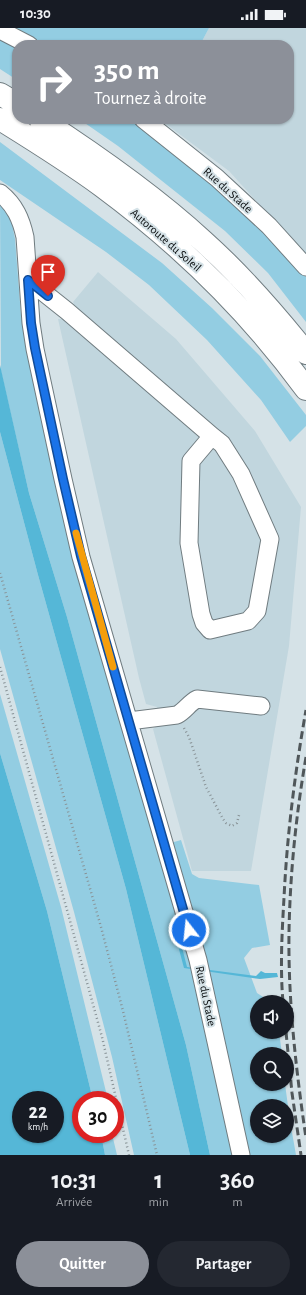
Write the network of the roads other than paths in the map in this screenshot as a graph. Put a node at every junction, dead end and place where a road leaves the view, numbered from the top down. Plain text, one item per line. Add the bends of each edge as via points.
1 (0, 30) edge
2 (19, 40) edge
3 (0, 94) edge
4 (12, 101) edge
5 (0, 119) edge
6 (47, 124) edge
7 (149, 124) edge
8 (0, 193) edge
9 (306, 267) edge
10 (28, 280) junction
11 (306, 353) edge
12 (306, 389) edge
13 (212, 436) junction
14 (261, 706) dead end
15 (128, 721) junction
16 (241, 1155) edge

1 - 2 street
3 - 4 highway
5 - 12 highway, Autoroute du Soleil via 102,186 188,257 253,322
6 - 11 highway, Autoroute du Soleil via 116,170 203,241 269,308
7 - 9 street, Rue du Stade via 216,178 269,226
8 - 10 street, Rue du Stade via 18,213 22,224
10 - 13 street via 68,311
10 - 15 street, Rue du Stade via 35,348 63,479 81,556
13 - 13 street via 222,444 241,474 270,539 257,611 248,620 210,630 200,614 188,543 191,461
14 - 15 street via 197,699 177,715
15 - 16 street, Rue du Stade via 198,960

